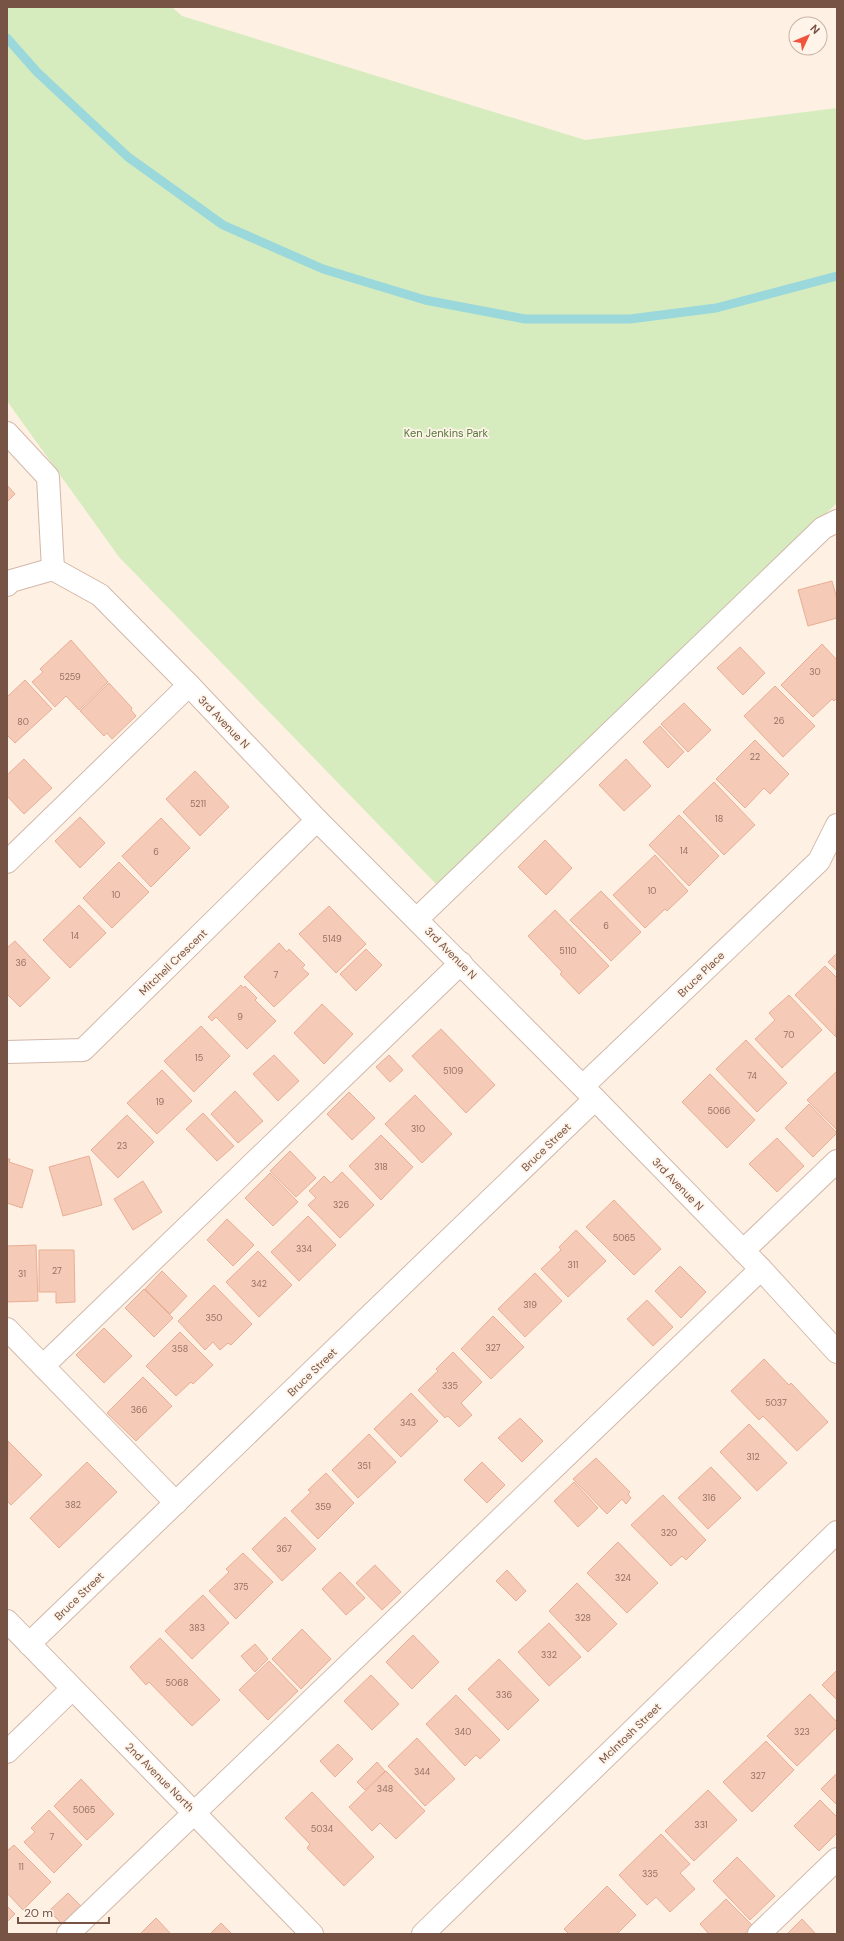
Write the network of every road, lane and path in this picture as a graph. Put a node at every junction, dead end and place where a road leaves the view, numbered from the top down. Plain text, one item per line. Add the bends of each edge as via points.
1 (7, 432) edge
2 (837, 521) edge
3 (53, 569) junction
4 (7, 585) edge
5 (189, 685) junction
6 (317, 820) junction
7 (837, 825) edge
8 (828, 858) edge
9 (7, 862) edge
10 (417, 919) junction
11 (461, 964) junction
12 (7, 1052) edge
13 (589, 1092) junction
14 (837, 1161) edge
15 (743, 1251) junction
16 (761, 1269) junction
17 (7, 1330) edge
18 (837, 1352) edge
19 (43, 1366) junction
20 (176, 1503) junction
21 (837, 1532) edge
22 (7, 1621) edge
23 (28, 1644) junction
24 (72, 1689) junction
25 (7, 1752) edge
26 (195, 1813) junction
27 (837, 1859) edge
28 (68, 1934) edge
29 (312, 1934) edge
30 (423, 1934) edge
31 (759, 1934) edge

1 - 3 street via 48,476
2 - 10 street via 818,534
3 - 4 street via 11,581
3 - 5 street, 3rd Avenue N via 100,595
5 - 6 street, 3rd Avenue N
5 - 9 street
6 - 10 street, 3rd Avenue N
6 - 12 street, Mitchell Crescent via 83,1050
7 - 8 street, Bruce Place
8 - 13 street, Bruce Place
10 - 11 street, 3rd Avenue N
11 - 13 street, 3rd Avenue N
11 - 19 street
13 - 15 street, 3rd Avenue N
13 - 20 street, Bruce Street
14 - 15 street
15 - 16 street, 3rd Avenue N
16 - 18 street, 3rd Avenue N
16 - 26 street
17 - 19 street
19 - 20 street
20 - 23 street, Bruce Street
21 - 30 street, McIntosh Street
22 - 23 street, 2nd Avenue North
23 - 24 street, 2nd Avenue North
24 - 25 street
24 - 26 street, 2nd Avenue North
26 - 28 street
26 - 29 street, 2nd Avenue North
27 - 31 street

